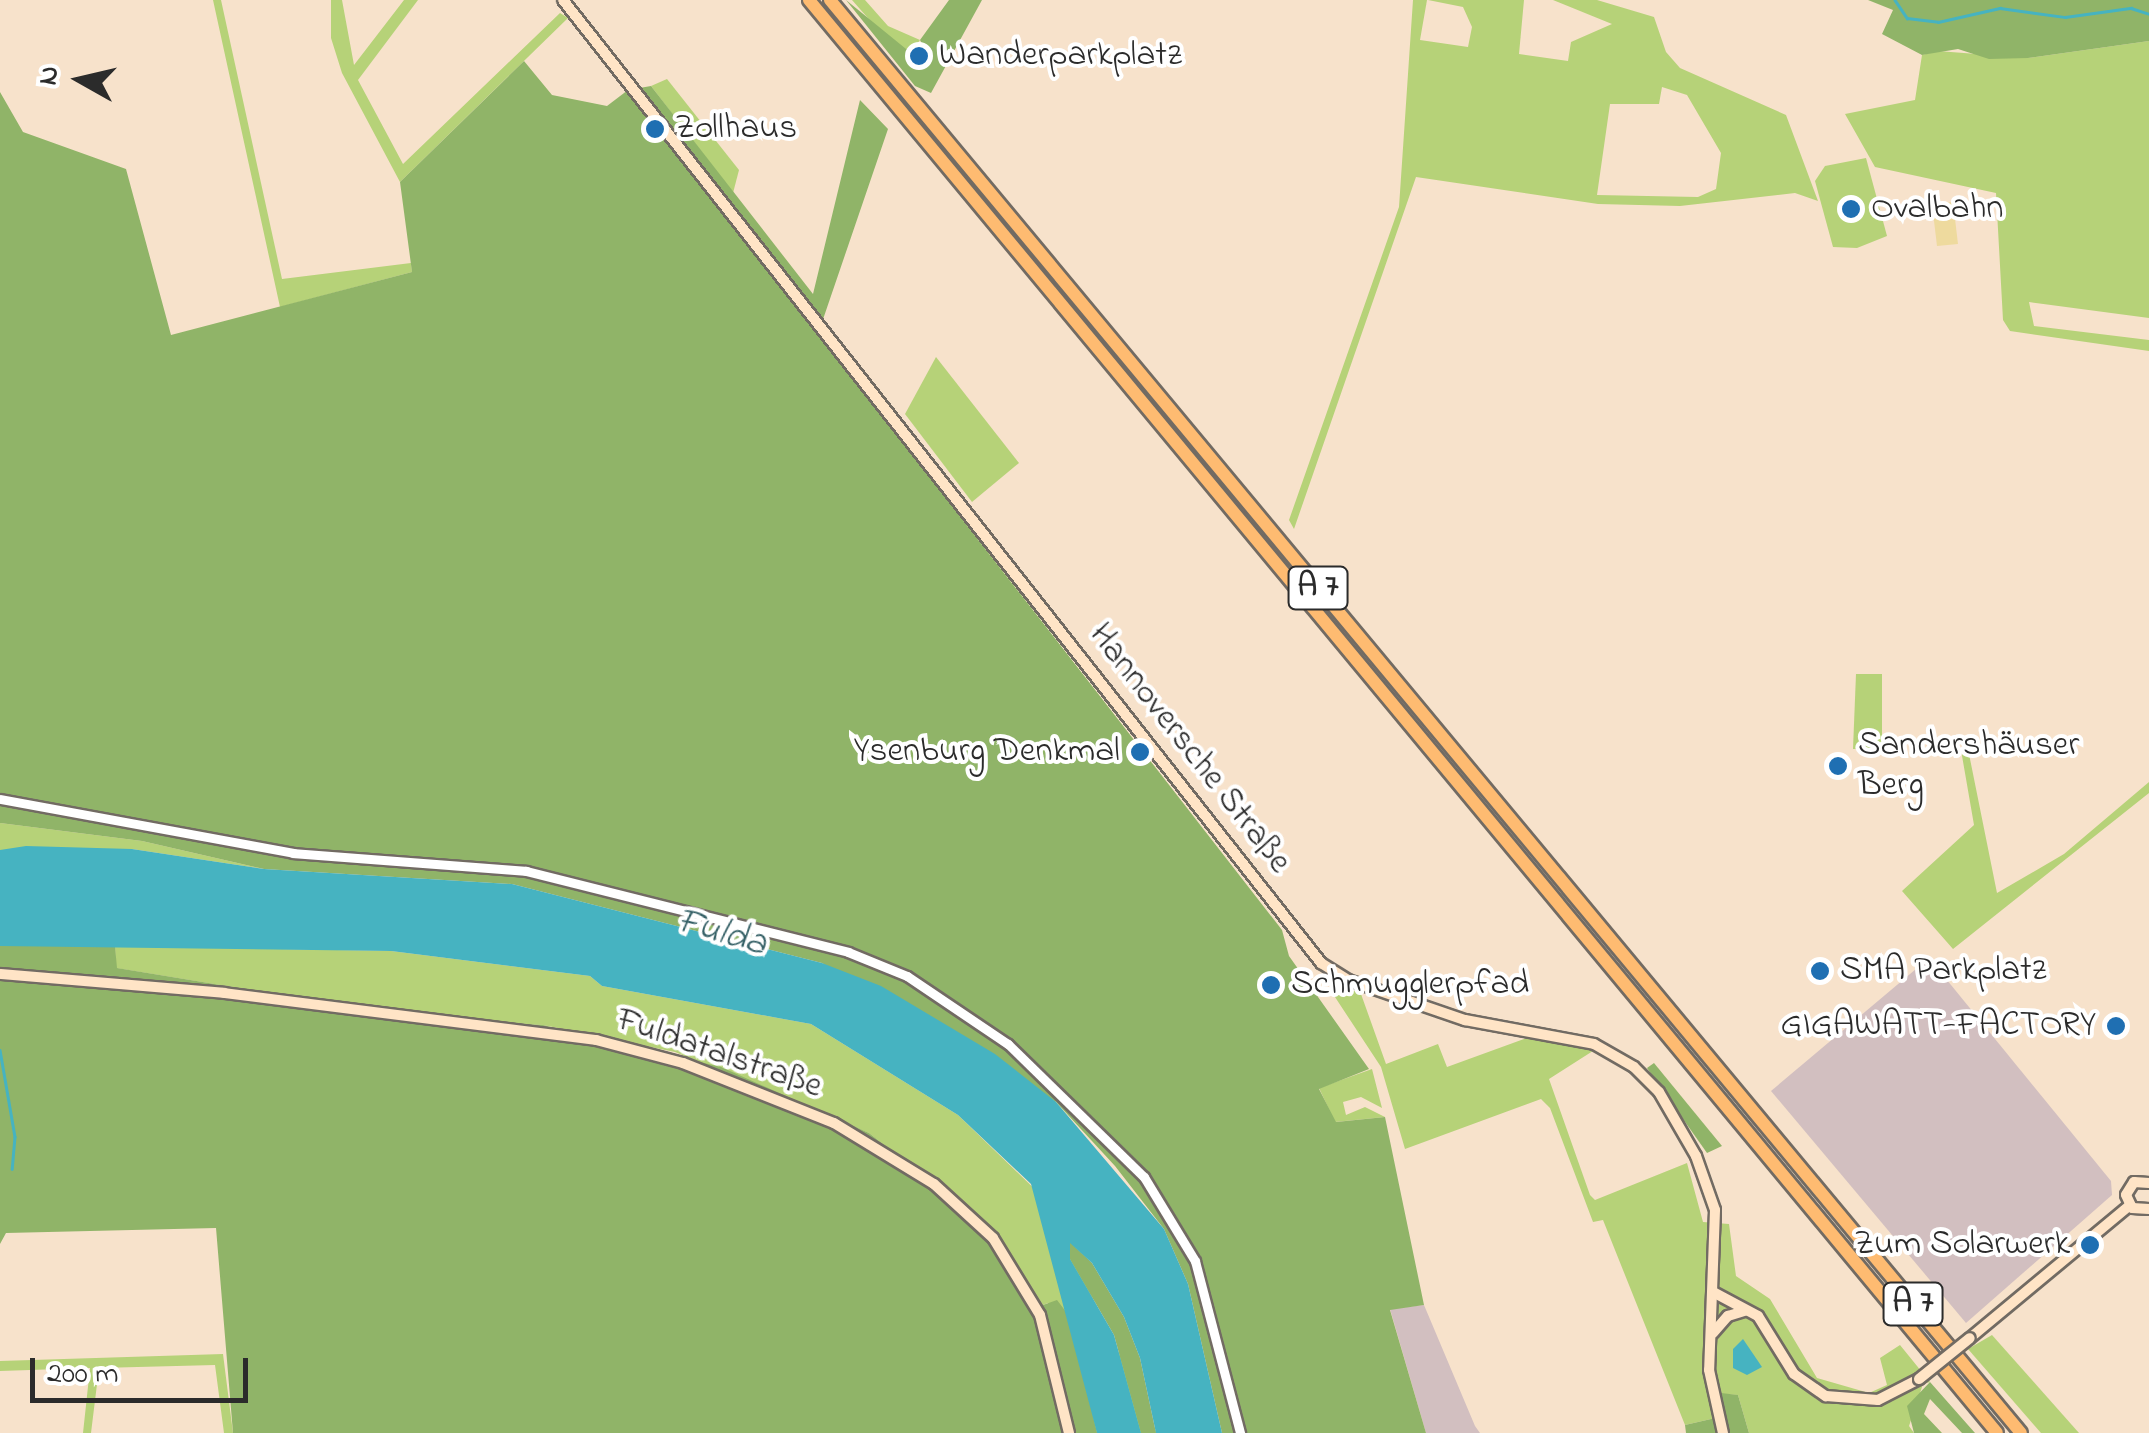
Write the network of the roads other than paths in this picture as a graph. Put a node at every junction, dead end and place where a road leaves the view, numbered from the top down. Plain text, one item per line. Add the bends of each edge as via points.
1 (564, 0) edge
2 (809, 0) edge
3 (830, 0) edge
4 (0, 800) edge
5 (0, 974) edge
6 (2149, 1183) edge
7 (2129, 1206) junction
8 (2149, 1208) edge
9 (1713, 1297) junction
10 (1749, 1312) junction
11 (1710, 1344) junction
12 (1068, 1433) edge
13 (1240, 1433) edge
14 (1723, 1433) edge
15 (1997, 1433) edge
16 (2021, 1433) edge

1 - 9 main road, Hannoversche Straße via 1321,963 1348,980 1466,1020 1594,1044 1652,1083 1713,1199
2 - 15 highway, A 7
3 - 16 highway, A 7
4 - 13 street via 294,854 526,871 829,947 907,976 1008,1044 1144,1177 1196,1261
5 - 12 main road, Fuldatalstraße via 224,993 596,1040 682,1062 834,1123 934,1184 993,1238 1040,1315
6 - 7 main road via 2130,1186
7 - 8 main road
7 - 10 main road, bridge via 1919,1380 1870,1402 1826,1396 1794,1374
9 - 10 main road
9 - 11 main road, Hannoversche Straße
10 - 11 main road via 1723,1320
11 - 14 main road, Hannoversche Straße via 1710,1384

